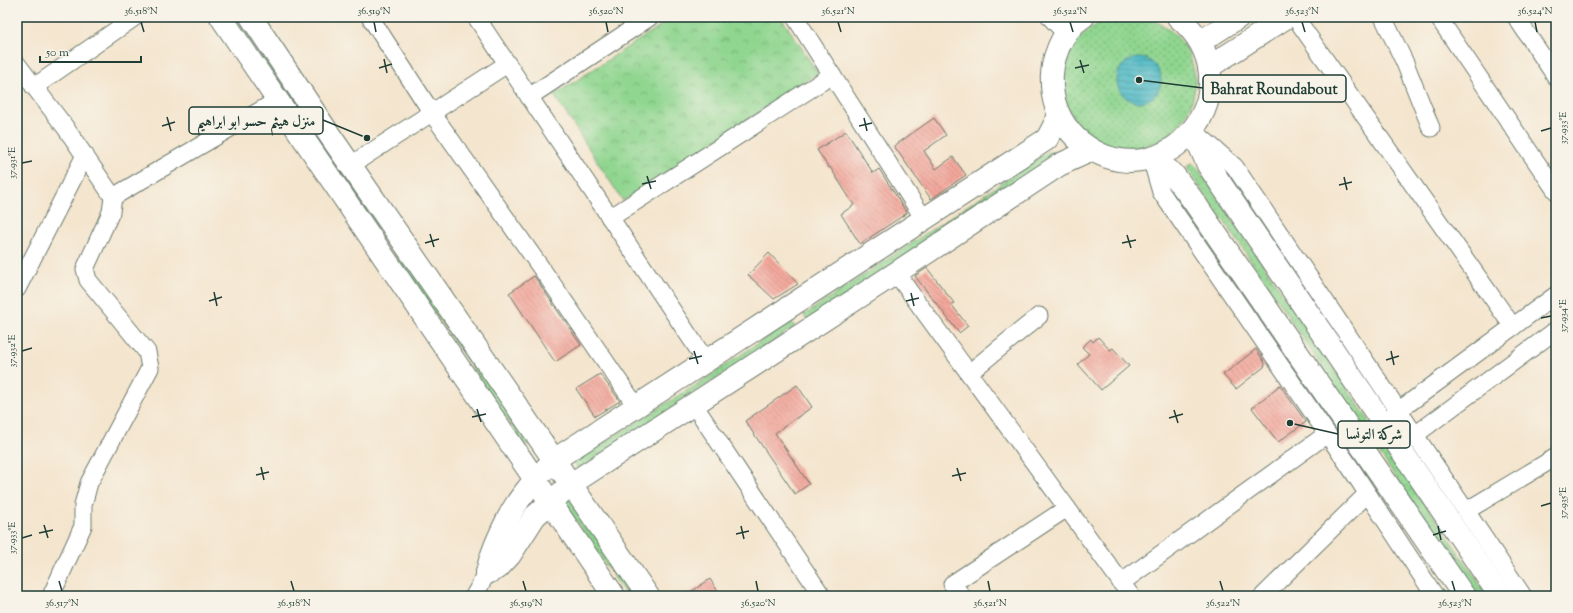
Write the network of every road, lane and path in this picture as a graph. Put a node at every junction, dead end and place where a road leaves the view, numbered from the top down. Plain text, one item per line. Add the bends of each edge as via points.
1 (136, 17) edge
2 (221, 17) edge
3 (251, 17) edge
4 (370, 17) edge
5 (476, 17) edge
6 (650, 17) edge
7 (795, 17) edge
8 (1050, 17) edge
9 (1083, 17) edge
10 (1178, 17) edge
11 (1239, 17) edge
12 (1287, 17) edge
13 (1295, 17) edge
14 (1383, 17) edge
15 (1438, 17) edge
16 (1516, 17) edge
17 (1062, 26) edge
18 (1200, 42) junction
19 (507, 64) junction
20 (1209, 67) junction
21 (19, 74) edge
22 (832, 75) junction
23 (1556, 77) edge
24 (34, 87) junction
25 (529, 96) junction
26 (278, 100) junction
27 (432, 113) junction
28 (1059, 116) junction
29 (1431, 128) dead end
30 (1193, 131) junction
31 (1092, 150) junction
32 (84, 156) junction
33 (1151, 158) junction
34 (351, 165) junction
35 (1556, 191) edge
36 (113, 197) junction
37 (610, 218) junction
38 (924, 219) junction
39 (896, 274) junction
40 (17, 289) edge
41 (1556, 295) edge
42 (789, 307) junction
43 (1039, 316) dead end
44 (1513, 327) junction
45 (1556, 330) edge
46 (805, 333) junction
47 (706, 361) junction
48 (969, 374) junction
49 (694, 405) junction
50 (636, 406) junction
51 (1391, 417) junction
52 (1327, 434) junction
53 (1407, 441) junction
54 (1556, 457) edge
55 (554, 460) junction
56 (534, 480) junction
57 (571, 484) junction
58 (1368, 494) junction
59 (550, 502) junction
60 (1067, 508) junction
61 (1466, 511) junction
62 (486, 573) junction
63 (1121, 583) junction
64 (50, 596) edge
65 (474, 596) edge
66 (614, 596) edge
67 (648, 596) edge
68 (822, 596) edge
69 (962, 596) edge
70 (1132, 596) edge
71 (1263, 596) edge
72 (1435, 596) edge
73 (1464, 596) edge
74 (1500, 596) edge
75 (1523, 596) edge

1 - 24 street
2 - 26 main road
3 - 34 main road
4 - 27 street
5 - 19 street
6 - 25 street
7 - 22 street
8 - 17 street
9 - 17 main road
10 - 18 main road
11 - 18 main road
12 - 20 main road
13 - 44 street
14 - 29 street
15 - 35 street
16 - 23 street
17 - 28 main road via 1051,74 1053,96
18 - 20 main road
19 - 25 street
19 - 27 street
20 - 30 main road via 1210,90 1204,111
21 - 24 street
22 - 37 street
22 - 38 street
24 - 32 street via 66,127
25 - 37 street
26 - 36 street
26 - 56 main road
27 - 34 street
27 - 50 street
28 - 31 main road via 1073,136
28 - 38 main road via 1047,139
30 - 33 main road via 1167,152
30 - 51 main road via 1208,165
31 - 33 main road via 1111,158
31 - 39 main road via 1059,165
32 - 36 street
32 - 40 street
33 - 52 street via 1161,192
33 - 73 main road via 1173,174 1192,199
34 - 55 main road
36 - 64 street via 112,212 85,268 88,280 147,352 150,368 89,483 83,505 83,526
37 - 47 street
38 - 42 main road
39 - 46 main road
39 - 48 street
41 - 44 street
42 - 46 main road
42 - 47 main road
43 - 48 street
44 - 51 street
45 - 53 street
46 - 49 main road
47 - 50 main road
48 - 60 street
49 - 57 main road
49 - 68 street
50 - 55 main road
51 - 53 main road
52 - 58 street
52 - 63 street
53 - 61 street
53 - 74 main road
54 - 61 street
55 - 56 main road
55 - 57 main road
56 - 59 main road
56 - 62 main road via 500,534
57 - 59 main road
57 - 67 main road
58 - 71 street
58 - 72 street
59 - 62 main road via 535,516 510,555 498,568
59 - 66 main road
60 - 63 street
60 - 69 street via 952,584
61 - 75 street
62 - 65 street
63 - 70 street

